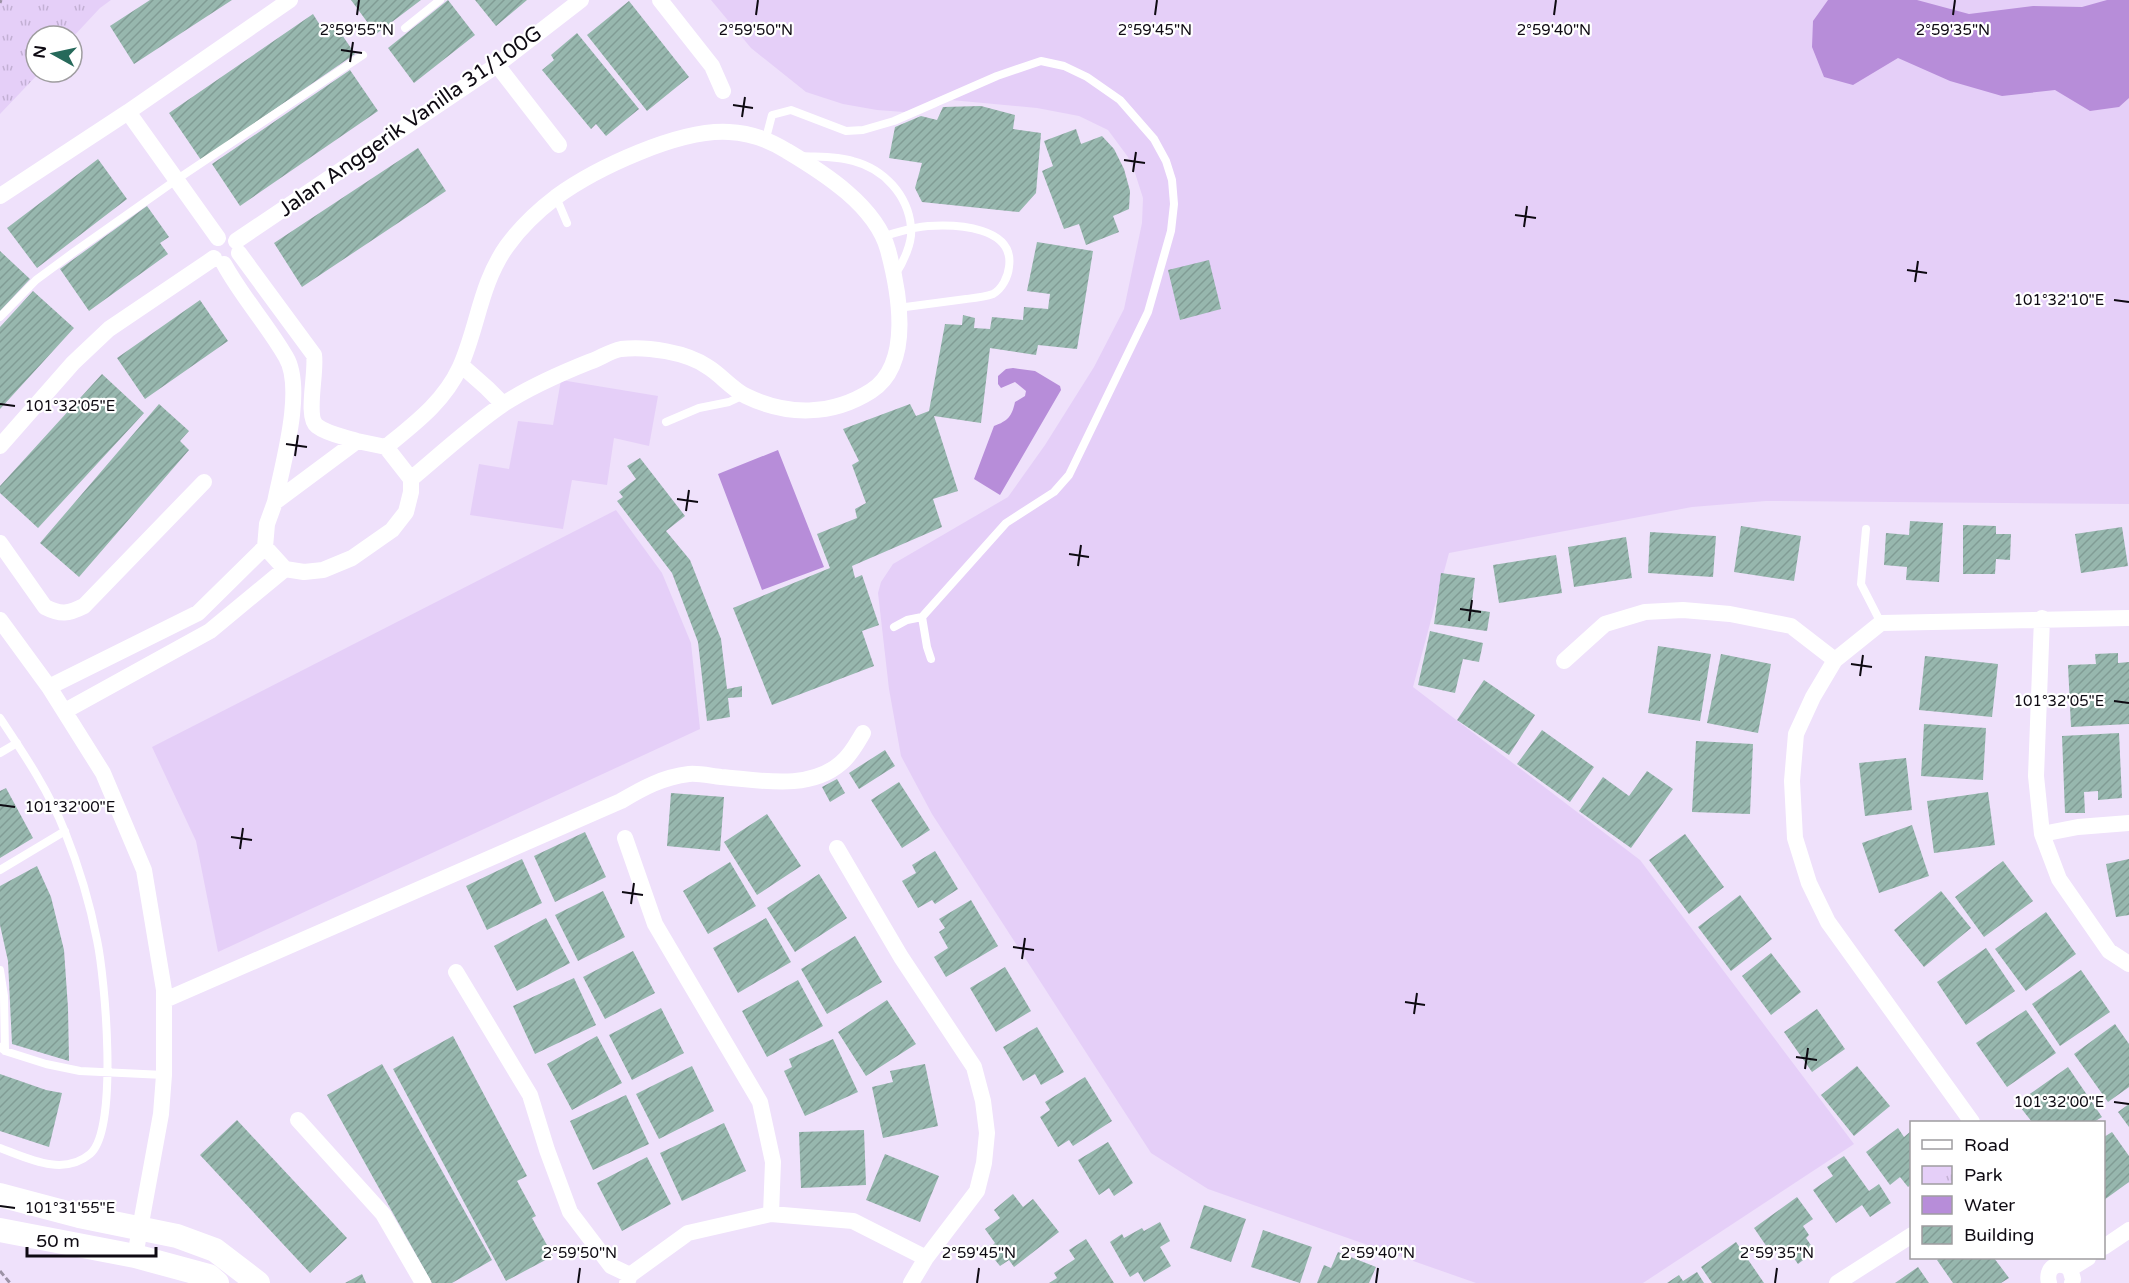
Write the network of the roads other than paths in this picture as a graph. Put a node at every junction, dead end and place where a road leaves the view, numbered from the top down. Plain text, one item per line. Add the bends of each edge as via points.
1 (290, 0) edge
2 (440, 0) edge
3 (581, 0) edge
4 (660, 0) edge
5 (405, 28) dead end
6 (363, 55) dead end
7 (497, 65) junction
8 (723, 91) dead end
9 (128, 112) junction
10 (766, 138) junction
11 (559, 145) dead end
12 (795, 156) junction
13 (176, 180) junction
14 (0, 196) edge
15 (556, 197) junction
16 (567, 223) dead end
17 (911, 228) junction
18 (884, 237) junction
19 (218, 238) junction
20 (238, 247) junction
21 (219, 261) junction
22 (894, 275) junction
23 (898, 308) junction
24 (284, 312) junction
25 (0, 317) edge
26 (265, 326) junction
27 (461, 365) junction
28 (744, 395) junction
29 (503, 404) junction
30 (666, 422) dead end
31 (357, 441) junction
32 (0, 446) edge
33 (386, 447) junction
34 (411, 479) junction
35 (204, 482) dead end
36 (275, 502) junction
37 (1866, 529) dead end
38 (0, 543) edge
39 (265, 547) junction
40 (285, 568) junction
41 (922, 617) junction
42 (2042, 618) junction
43 (2129, 618) edge
44 (0, 620) edge
45 (1881, 623) junction
46 (894, 627) dead end
47 (931, 659) dead end
48 (1835, 660) junction
49 (1564, 661) dead end
50 (49, 687) junction
51 (65, 711) junction
52 (0, 717) edge
53 (863, 733) dead end
54 (17, 743) junction
55 (0, 753) edge
56 (2129, 823) edge
57 (65, 831) junction
58 (2042, 834) junction
59 (625, 838) dead end
60 (837, 848) dead end
61 (0, 870) edge
62 (2129, 964) edge
63 (0, 970) edge
64 (456, 972) dead end
65 (165, 1000) junction
66 (2, 1049) edge
67 (106, 1073) junction
68 (164, 1076) junction
69 (298, 1120) dead end
70 (1971, 1121) edge
71 (0, 1148) edge
72 (0, 1195) edge
73 (771, 1214) junction
74 (140, 1229) junction
75 (0, 1230) edge
76 (2129, 1230) edge
77 (1910, 1235) edge
78 (2105, 1246) edge
79 (135, 1256) junction
80 (926, 1258) junction
81 (2084, 1259) edge
82 (2066, 1269) edge
83 (629, 1279) edge
84 (217, 1283) edge
85 (258, 1283) edge
86 (423, 1283) edge
87 (911, 1283) edge
88 (1837, 1283) edge
89 (2049, 1283) edge

1 - 9 street
2 - 5 lane
3 - 7 street, Jalan Anggerik Vanilla 31/100G
4 - 8 street via 712,66
6 - 13 lane
7 - 11 street
7 - 20 street, Jalan Anggerik Vanilla 31/100G
9 - 13 street
9 - 14 street
10 - 12 street
10 - 15 street via 726,132 691,136 610,165
10 - 41 lane via 772,115 782,111 791,110 846,131 863,130 1041,61 1087,77 1120,100 1154,139 1166,161 1174,204 1158,280 1138,334 1069,475 1054,492 1006,523
12 - 17 lane via 853,160 885,175 903,199
12 - 18 street via 838,183
13 - 19 street
13 - 25 lane via 36,280
15 - 16 lane
15 - 27 street via 507,246 496,265 479,303
17 - 18 lane
17 - 22 lane via 904,261
17 - 23 lane via 966,227 995,237 1008,247 1009,267 1002,286 994,294
18 - 22 street
19 - 20 street via 231,237
19 - 21 street via 211,251
20 - 21 street via 234,261
20 - 24 street
21 - 26 street
21 - 32 street via 109,329 73,363
22 - 23 street
23 - 28 street via 896,356 883,383 869,392 844,406 807,411
24 - 26 street
24 - 31 street via 314,355 311,417 315,425
26 - 36 street via 288,358 294,385
27 - 29 street
27 - 33 street via 427,414
28 - 29 street via 690,357 619,350 557,375
28 - 30 lane
29 - 34 street
31 - 33 street
31 - 36 street
33 - 34 street
34 - 40 street via 406,512 392,530 352,558 324,570 304,572
35 - 38 street via 84,606 68,614 45,607
36 - 39 street via 267,524
37 - 45 lane via 1862,584
39 - 40 street
39 - 50 street via 198,613
40 - 51 street via 210,631
41 - 46 lane
41 - 47 lane
42 - 43 street
42 - 45 street
42 - 58 street via 2036,776
44 - 50 street
45 - 48 street
48 - 49 street via 1791,626 1683,610 1645,612 1605,624
48 - 70 street via 1796,734 1792,781 1795,838 1809,883 1828,922
50 - 51 street
51 - 65 street via 103,772 144,870
52 - 54 lane
53 - 65 street via 841,763 814,778 788,782 691,774 659,780 621,801
54 - 55 lane
54 - 57 lane
56 - 58 street via 2078,826
57 - 61 lane
57 - 67 lane via 98,942 104,989
58 - 62 street via 2059,879 2109,951
59 - 73 street via 655,924 760,1102 773,1162
60 - 80 street via 901,957 974,1067 983,1101 987,1133 977,1191
63 - 66 lane via 4,996
64 - 83 street via 530,1095 570,1212 611,1266
65 - 68 street
66 - 67 lane via 57,1066
67 - 68 lane
67 - 71 lane via 105,1117 99,1141 90,1154 70,1164 53,1165
68 - 74 street
69 - 86 street via 383,1214
72 - 74 main road
73 - 80 street via 853,1221
73 - 83 street via 688,1233
74 - 79 street
74 - 85 main road via 177,1236 215,1250
75 - 79 main road
76 - 78 street
77 - 88 street
79 - 84 main road via 209,1276
80 - 87 street
81 - 82 street
82 - 89 street via 2056,1265 2051,1268

